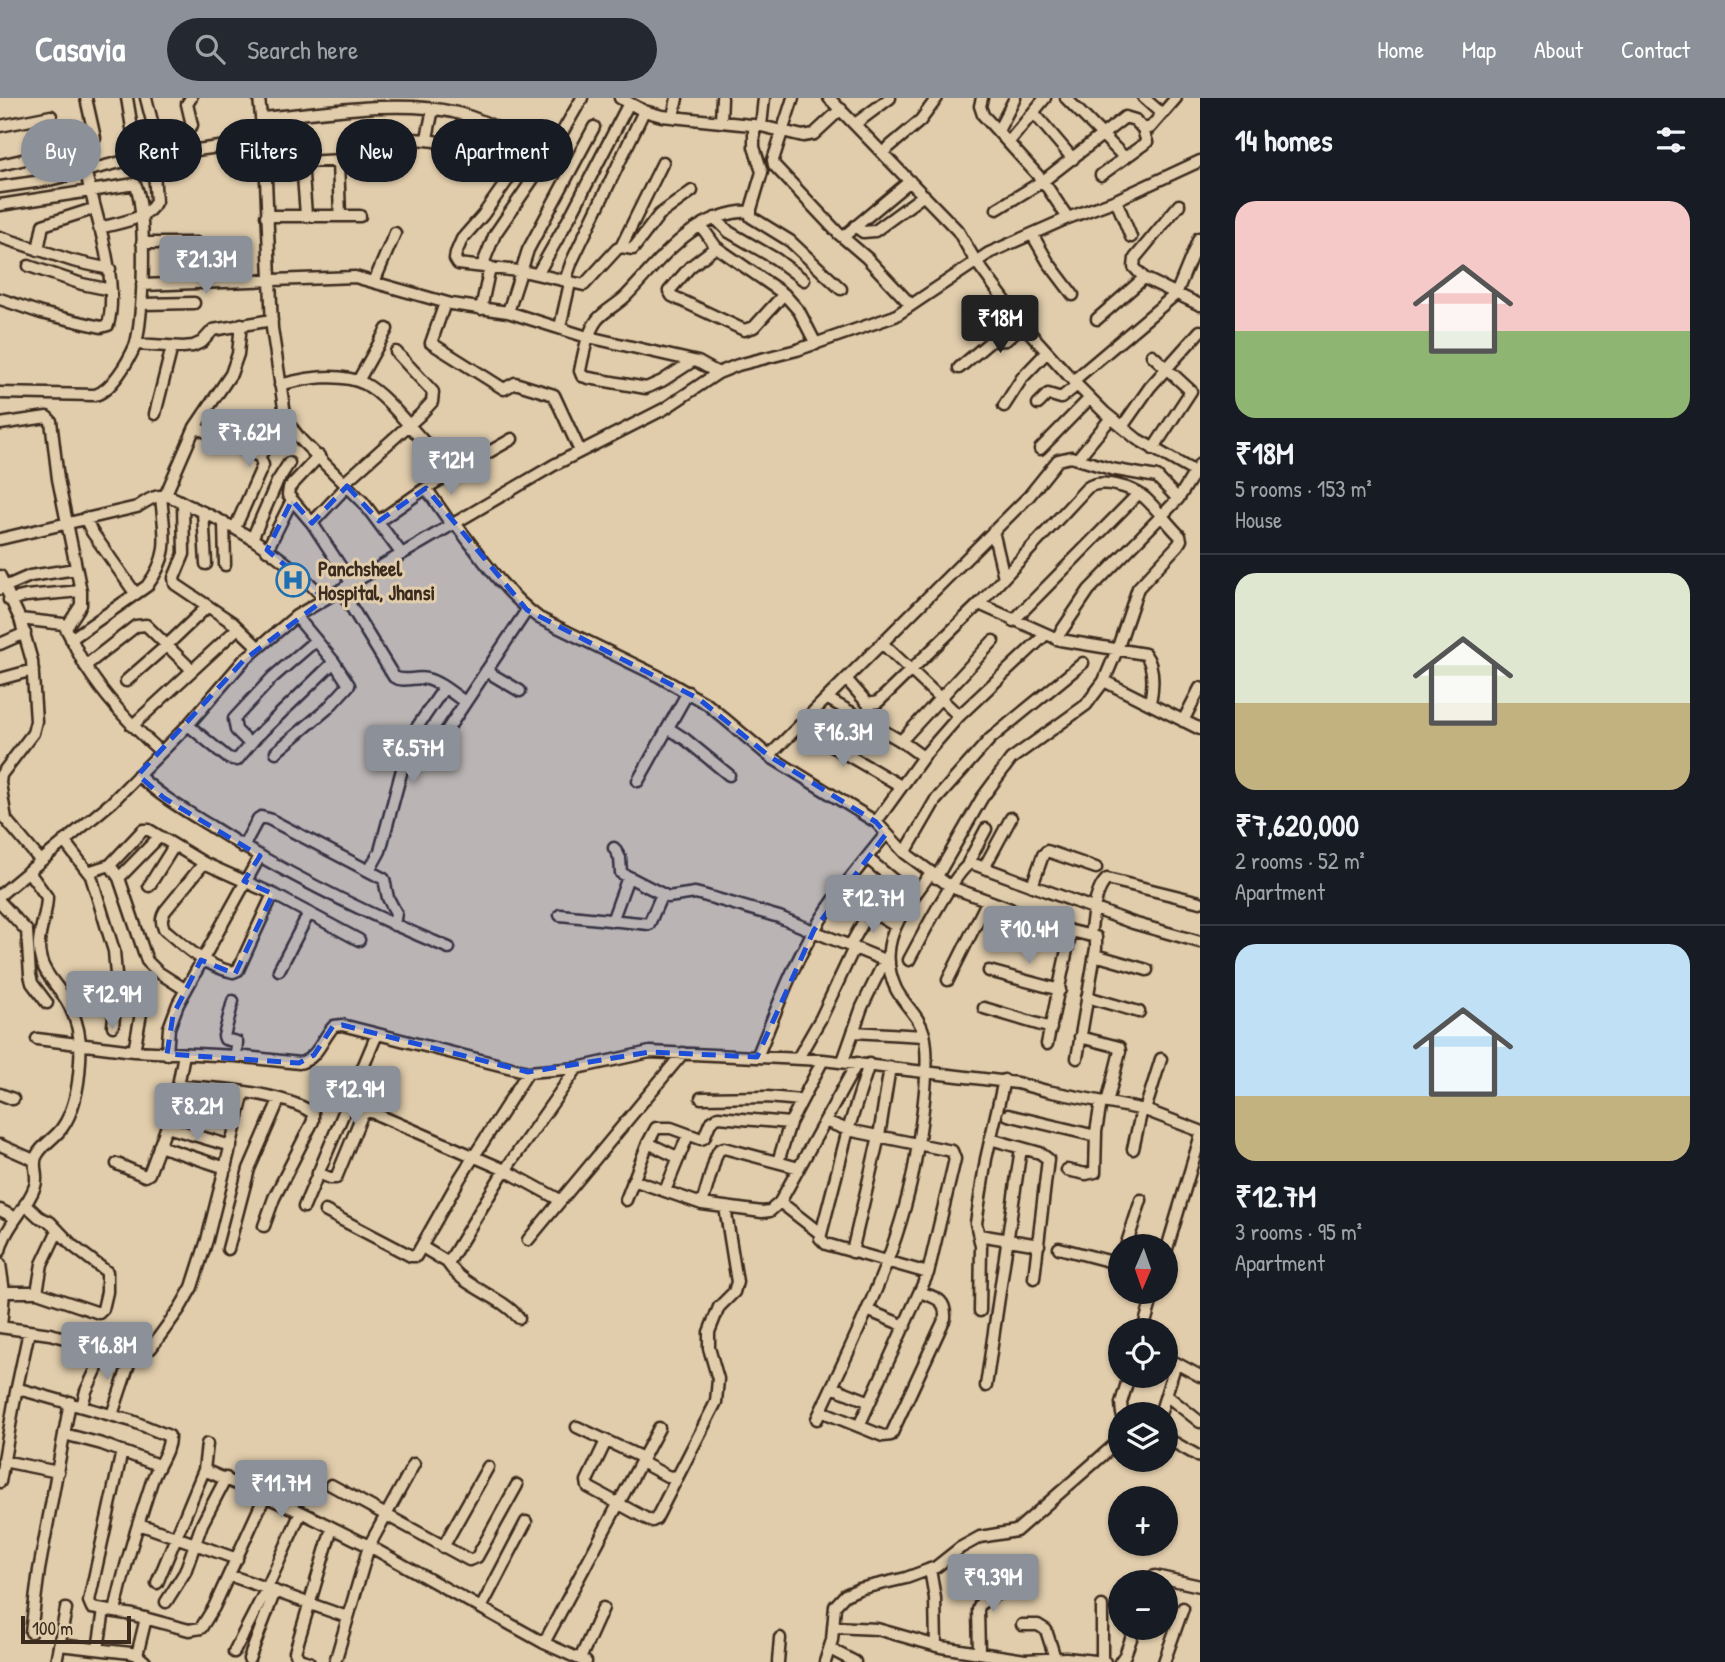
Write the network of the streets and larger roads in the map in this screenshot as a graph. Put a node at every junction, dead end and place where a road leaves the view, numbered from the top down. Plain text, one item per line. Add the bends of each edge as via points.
1 (86, 98) edge
2 (127, 98) edge
3 (146, 98) edge
4 (191, 98) edge
5 (260, 98) edge
6 (582, 98) edge
7 (677, 98) edge
8 (722, 98) edge
9 (764, 98) edge
10 (793, 98) edge
11 (829, 98) edge
12 (890, 98) edge
13 (937, 98) edge
14 (982, 98) edge
15 (1015, 98) edge
16 (1045, 98) edge
17 (1066, 98) edge
18 (1144, 98) edge
19 (1176, 98) edge
20 (624, 100) edge
21 (433, 108) junction
22 (841, 109) junction
23 (644, 111) junction
24 (1034, 113) junction
25 (1163, 114) junction
26 (51, 116) dead end
27 (673, 117) junction
28 (261, 118) joint
29 (91, 119) edge
30 (131, 119) edge
31 (151, 119) edge
32 (191, 119) edge
33 (475, 119) edge
34 (721, 122) junction
35 (855, 124) junction
36 (758, 125) junction
37 (0, 126) edge
38 (594, 127) dead end
39 (1146, 130) junction
40 (783, 131) junction
41 (998, 131) junction
42 (1103, 135) junction
43 (427, 138) junction
44 (417, 139) edge
45 (431, 139) edge
46 (1008, 143) junction
47 (882, 153) junction
48 (1125, 157) junction
49 (1073, 159) junction
50 (21, 161) edge
51 (1200, 161) edge
52 (663, 162) dead end
53 (0, 165) edge
54 (1101, 175) dead end
55 (910, 181) junction
56 (1043, 181) junction
57 (35, 182) edge
58 (86, 182) edge
59 (155, 182) edge
60 (265, 182) edge
61 (304, 182) edge
62 (339, 182) edge
63 (506, 182) edge
64 (0, 187) edge
65 (692, 191) dead end
66 (89, 193) junction
67 (924, 195) junction
68 (1116, 200) junction
69 (0, 205) edge
70 (1179, 205) dead end
71 (93, 209) junction
72 (997, 209) dead end
73 (750, 211) junction
74 (306, 215) junction
75 (140, 216) junction
76 (266, 216) junction
77 (340, 216) junction
78 (360, 216) dead end
79 (715, 218) junction
80 (1068, 218) junction
81 (701, 226) junction
82 (855, 226) junction
83 (99, 228) junction
84 (395, 233) dead end
85 (1032, 234) junction
86 (0, 237) edge
87 (842, 237) junction
88 (1132, 237) dead end
89 (1199, 238) edge
90 (142, 243) junction
91 (196, 243) dead end
92 (621, 247) junction
93 (716, 247) junction
94 (38, 250) junction
95 (975, 260) junction
96 (29, 266) dead end
97 (486, 267) junction
98 (110, 270) junction
99 (520, 271) junction
100 (538, 273) junction
101 (1144, 278) junction
102 (804, 281) dead end
103 (269, 282) junction
104 (374, 282) junction
105 (567, 282) junction
106 (142, 285) junction
107 (841, 289) dead end
108 (111, 290) junction
109 (784, 294) junction
110 (1176, 294) junction
111 (1073, 295) dead end
112 (0, 299) edge
113 (194, 303) dead end
114 (445, 303) junction
115 (142, 304) junction
116 (911, 305) junction
117 (1200, 305) edge
118 (481, 309) junction
119 (508, 312) junction
120 (1097, 319) dead end
121 (272, 320) junction
122 (241, 324) junction
123 (1023, 325) junction
124 (560, 327) junction
125 (387, 329) dead end
126 (1200, 331) edge
127 (589, 337) junction
128 (136, 344) junction
129 (816, 344) junction
130 (173, 347) junction
131 (396, 352) dead end
132 (1047, 352) junction
133 (1152, 355) dead end
134 (693, 361) junction
135 (959, 368) dead end
136 (1167, 370) junction
137 (718, 373) junction
138 (358, 381) junction
139 (1075, 383) junction
140 (280, 385) junction
141 (0, 393) edge
142 (1090, 398) junction
143 (1038, 404) dead end
144 (1004, 406) dead end
145 (155, 414) dead end
146 (1111, 418) junction
147 (286, 421) junction
148 (0, 424) edge
149 (408, 426) junction
150 (195, 427) junction
151 (1122, 427) junction
152 (512, 439) dead end
153 (427, 445) dead end
154 (1040, 449) dead end
155 (1153, 449) junction
156 (580, 451) junction
157 (259, 455) junction
158 (319, 456) junction
159 (1077, 458) junction
160 (289, 463) dead end
161 (1199, 471) edge
162 (345, 484) junction
163 (426, 488) junction
164 (1138, 494) junction
165 (163, 496) junction
166 (1178, 499) junction
167 (292, 500) junction
168 (183, 503) junction
169 (203, 512) junction
170 (1160, 516) junction
171 (85, 518) junction
172 (379, 521) junction
173 (67, 522) junction
174 (224, 522) junction
175 (312, 523) junction
176 (453, 523) junction
177 (235, 528) junction
178 (993, 531) junction
179 (252, 539) junction
180 (0, 540) edge
181 (267, 550) junction
182 (401, 553) junction
183 (206, 564) dead end
184 (226, 565) dead end
185 (76, 569) junction
186 (1004, 577) junction
187 (1, 584) edge
188 (352, 584) junction
189 (341, 590) junction
190 (81, 591) junction
191 (135, 593) junction
192 (325, 599) junction
193 (9, 600) junction
194 (979, 604) junction
195 (208, 606) junction
196 (527, 610) junction
197 (296, 616) junction
198 (20, 619) junction
199 (1013, 621) junction
200 (66, 628) junction
201 (238, 628) junction
202 (25, 633) junction
203 (1045, 635) junction
204 (71, 639) junction
205 (1056, 639) junction
206 (316, 640) junction
207 (993, 641) dead end
208 (0, 644) edge
209 (883, 644) junction
210 (166, 646) junction
211 (258, 647) junction
212 (1117, 650) junction
213 (334, 662) junction
214 (1083, 663) dead end
215 (85, 666) junction
216 (191, 669) junction
217 (911, 669) junction
218 (33, 670) junction
219 (486, 671) junction
220 (0, 679) edge
221 (847, 680) junction
222 (125, 681) dead end
223 (1104, 681) junction
224 (444, 688) junction
225 (1200, 688) edge
226 (520, 691) dead end
227 (688, 692) junction
228 (939, 697) junction
229 (828, 699) junction
230 (465, 702) junction
231 (1150, 704) junction
232 (959, 716) junction
233 (1183, 721) junction
234 (188, 725) junction
235 (132, 726) junction
236 (799, 727) junction
237 (668, 728) junction
238 (1200, 729) edge
239 (439, 741) dead end
240 (901, 741) junction
241 (250, 744) junction
242 (161, 752) junction
243 (276, 752) dead end
244 (769, 756) junction
245 (923, 757) junction
246 (138, 775) junction
247 (729, 775) dead end
248 (638, 781) dead end
249 (901, 786) junction
250 (3, 816) edge
251 (1011, 818) dead end
252 (876, 822) junction
253 (986, 829) dead end
254 (887, 834) junction
255 (159, 836) junction
256 (64, 841) junction
257 (174, 846) junction
258 (243, 847) junction
259 (614, 848) dead end
260 (905, 853) junction
261 (260, 856) junction
262 (867, 858) junction
263 (40, 860) junction
264 (204, 863) junction
265 (968, 863) junction
266 (110, 865) junction
267 (1096, 867) dead end
268 (984, 868) junction
269 (28, 871) junction
270 (369, 871) junction
271 (88, 872) junction
272 (933, 876) junction
273 (628, 877) junction
274 (120, 878) junction
275 (244, 881) junction
276 (149, 886) dead end
277 (1032, 886) junction
278 (951, 887) junction
279 (843, 888) junction
280 (273, 894) junction
281 (662, 894) junction
282 (0, 895) edge
283 (914, 897) junction
284 (0, 902) edge
285 (987, 902) junction
286 (1200, 902) edge
287 (1094, 909) junction
288 (870, 910) junction
289 (309, 913) junction
290 (560, 915) dead end
291 (612, 921) junction
292 (394, 925) junction
293 (894, 925) junction
294 (814, 930) junction
295 (1071, 932) junction
296 (1090, 935) junction
297 (359, 940) dead end
298 (1200, 942) edge
299 (852, 947) junction
300 (449, 948) dead end
301 (1095, 955) junction
302 (201, 960) junction
303 (909, 960) dead end
304 (887, 961) junction
305 (279, 970) dead end
306 (1147, 970) dead end
307 (989, 971) dead end
308 (948, 980) dead end
309 (186, 990) junction
310 (1060, 990) junction
311 (145, 992) dead end
312 (1087, 997) junction
313 (233, 1001) dead end
314 (47, 1003) dead end
315 (984, 1008) dead end
316 (1139, 1012) dead end
317 (113, 1026) dead end
318 (1051, 1028) junction
319 (853, 1032) junction
320 (377, 1034) junction
321 (924, 1036) junction
322 (1080, 1037) junction
323 (37, 1039) dead end
324 (81, 1043) junction
325 (1047, 1044) dead end
326 (134, 1051) junction
327 (682, 1053) junction
328 (167, 1054) junction
329 (184, 1055) junction
330 (236, 1056) junction
331 (757, 1056) junction
332 (798, 1058) junction
333 (1077, 1058) dead end
334 (1160, 1059) dead end
335 (823, 1060) junction
336 (843, 1062) junction
337 (856, 1063) junction
338 (869, 1064) junction
339 (890, 1067) junction
340 (577, 1069) junction
341 (528, 1072) junction
342 (925, 1072) junction
343 (1004, 1080) junction
344 (179, 1086) junction
345 (244, 1092) junction
346 (0, 1094) edge
347 (701, 1098) dead end
348 (13, 1099) dead end
349 (279, 1100) junction
350 (801, 1100) junction
351 (1104, 1102) junction
352 (1144, 1109) junction
353 (1007, 1115) dead end
354 (825, 1121) junction
355 (790, 1123) junction
356 (167, 1127) junction
357 (848, 1129) junction
358 (1200, 1131) edge
359 (688, 1135) junction
360 (879, 1136) junction
361 (1096, 1136) junction
362 (1200, 1138) edge
363 (990, 1139) junction
364 (648, 1143) junction
365 (0, 1144) edge
366 (918, 1144) junction
367 (159, 1146) junction
368 (231, 1146) junction
369 (1021, 1148) junction
370 (1133, 1149) dead end
371 (473, 1156) junction
372 (679, 1158) junction
373 (34, 1160) junction
374 (778, 1162) junction
375 (117, 1164) dead end
376 (226, 1168) junction
377 (799, 1168) junction
378 (505, 1170) junction
379 (1067, 1170) dead end
380 (318, 1172) junction
381 (633, 1180) junction
382 (665, 1192) junction
383 (560, 1200) junction
384 (626, 1200) dead end
385 (1141, 1200) dead end
386 (780, 1202) junction
387 (25, 1204) junction
388 (702, 1204) junction
389 (304, 1207) dead end
390 (725, 1207) junction
391 (0, 1210) edge
392 (325, 1211) dead end
393 (16, 1217) junction
394 (264, 1226) dead end
395 (58, 1230) junction
396 (821, 1234) junction
397 (1130, 1234) edge
398 (1171, 1234) edge
399 (979, 1235) junction
400 (1, 1238) edge
401 (1006, 1239) junction
402 (528, 1240) dead end
403 (1039, 1245) junction
404 (422, 1247) junction
405 (1059, 1248) dead end
406 (228, 1249) dead end
407 (0, 1251) edge
408 (852, 1252) junction
409 (1108, 1261) edge
410 (447, 1262) junction
411 (888, 1263) junction
412 (0, 1264) edge
413 (928, 1273) junction
414 (1034, 1278) dead end
415 (4, 1292) junction
416 (37, 1292) junction
417 (920, 1292) junction
418 (867, 1310) junction
419 (979, 1311) dead end
420 (519, 1318) dead end
421 (905, 1326) junction
422 (1, 1327) edge
423 (29, 1331) junction
424 (151, 1348) dead end
425 (106, 1349) junction
426 (1200, 1376) edge
427 (986, 1386) dead end
428 (832, 1387) junction
429 (16, 1392) junction
430 (1166, 1395) junction
431 (70, 1402) junction
432 (870, 1402) junction
433 (1164, 1402) edge
434 (82, 1406) junction
435 (112, 1415) junction
436 (1200, 1423) edge
437 (859, 1426) junction
438 (577, 1427) dead end
439 (659, 1428) dead end
440 (64, 1434) junction
441 (606, 1441) junction
442 (207, 1444) dead end
443 (1178, 1445) edge
444 (1108, 1450) edge
445 (122, 1451) junction
446 (1200, 1457) edge
447 (642, 1460) junction
448 (3, 1461) junction
449 (414, 1464) dead end
450 (158, 1465) junction
451 (488, 1467) dead end
452 (204, 1470) junction
453 (58, 1472) junction
454 (678, 1476) junction
455 (226, 1478) junction
456 (0, 1482) edge
457 (331, 1485) dead end
458 (517, 1485) dead end
459 (265, 1496) junction
460 (619, 1503) junction
461 (301, 1512) junction
462 (385, 1514) junction
463 (526, 1522) dead end
464 (139, 1524) junction
465 (332, 1528) junction
466 (176, 1536) junction
467 (195, 1543) junction
468 (369, 1546) junction
469 (443, 1547) junction
470 (237, 1559) junction
471 (930, 1569) junction
472 (229, 1575) junction
473 (1018, 1581) dead end
474 (1178, 1581) edge
475 (156, 1583) dead end
476 (1200, 1586) edge
477 (271, 1590) junction
478 (166, 1602) dead end
479 (310, 1605) junction
480 (1102, 1606) dead end
481 (481, 1608) junction
482 (603, 1608) dead end
483 (1183, 1608) dead end
484 (66, 1609) dead end
485 (110, 1611) junction
486 (347, 1617) junction
487 (146, 1618) junction
488 (1022, 1625) dead end
489 (833, 1627) junction
490 (31, 1632) dead end
491 (780, 1638) dead end
492 (1131, 1640) edge
493 (544, 1643) junction
494 (59, 1646) junction
495 (936, 1646) junction
496 (98, 1649) junction
497 (830, 1649) junction
498 (234, 1651) dead end
499 (979, 1652) junction
500 (141, 1658) edge
501 (1055, 1658) junction
502 (249, 1659) dead end
503 (583, 1661) edge
504 (56, 1662) edge
505 (309, 1662) edge
506 (335, 1662) edge
507 (778, 1662) edge
508 (825, 1662) edge
509 (855, 1662) edge
510 (1103, 1662) edge
511 (1120, 1662) edge
512 (1164, 1662) edge

1 - 29 street
2 - 30 street
3 - 31 street
4 - 32 street via 187,104
5 - 28 street
6 - 97 street via 495,234
7 - 27 street
8 - 34 street
9 - 36 street
10 - 40 street
11 - 22 street
12 - 35 street
13 - 47 street via 920,121
14 - 41 street via 980,109
15 - 41 street
16 - 24 street
17 - 42 street
18 - 25 street
19 - 25 street
20 - 23 street
20 - 100 street via 572,213
21 - 28 street
21 - 33 street
21 - 43 street
22 - 35 street
22 - 40 street via 814,134
23 - 27 street
23 - 105 street via 572,261
24 - 46 street
24 - 49 street
25 - 39 street
26 - 37 street
27 - 34 street
34 - 36 street
35 - 47 street
36 - 40 street
36 - 73 street via 754,147 762,172
38 - 99 street
39 - 42 street via 1125,117
39 - 48 street via 1147,142
40 - 87 street via 774,165
41 - 46 street
42 - 48 street
42 - 49 street
43 - 44 street
43 - 45 street
46 - 56 street
47 - 55 street
48 - 54 street
49 - 56 street
50 - 53 street
51 - 68 street
52 - 92 street
55 - 67 street
55 - 82 street
56 - 72 street
56 - 80 street
57 - 64 street
58 - 66 street
59 - 75 street via 155,206
60 - 76 street
61 - 74 street
62 - 77 street
63 - 97 street via 458,246 458,264
65 - 92 street via 659,215 633,249
66 - 69 street
66 - 71 street
66 - 75 street via 135,184
67 - 82 street via 875,232
67 - 95 street via 958,231
68 - 80 street
68 - 88 street
70 - 101 street via 1135,258 1134,267
71 - 83 street
71 - 94 street via 43,225
73 - 79 street
73 - 107 street via 751,217 790,241
74 - 76 street
74 - 77 street
75 - 83 street
75 - 90 street
76 - 103 street
77 - 78 street
79 - 81 street
79 - 102 street
80 - 85 street
81 - 93 street
81 - 127 street via 663,254 621,301 597,320
82 - 87 street
83 - 98 street
84 - 104 street
85 - 95 street
85 - 111 street
86 - 94 street
87 - 116 street
89 - 110 street
90 - 91 street
90 - 106 street
92 - 105 street via 586,284
93 - 109 street
93 - 109 street via 690,267 670,291 672,296 744,330 754,327
94 - 98 street
95 - 116 street
95 - 123 street
96 - 108 street
97 - 99 street
97 - 118 street
98 - 108 street
99 - 100 street
99 - 119 street
100 - 105 street
101 - 110 street
101 - 120 street
103 - 104 street via 347,276
103 - 106 street
103 - 121 street
104 - 114 street
105 - 124 street
106 - 115 street
108 - 112 street via 106,328
109 - 129 street
110 - 117 street
110 - 139 street
113 - 115 street
114 - 118 street
114 - 156 street via 431,343 504,389 516,383 554,395
115 - 128 street
116 - 129 street via 895,316
118 - 119 street
119 - 124 street
121 - 122 street
121 - 140 street
122 - 130 street via 213,330 193,346
122 - 150 street via 231,374
123 - 132 street
123 - 135 street via 1006,340 992,341
124 - 127 street
125 - 138 street
126 - 136 street
127 - 134 street
127 - 134 street via 580,371 589,378 646,388
128 - 130 street
128 - 141 street via 99,394
129 - 137 street
130 - 145 street
131 - 149 street via 434,396
132 - 139 street
132 - 144 street
133 - 136 street
134 - 137 street
136 - 151 street
136 - 155 street via 1191,391
137 - 156 street via 664,409
138 - 140 street via 319,377
138 - 149 street via 379,394
139 - 142 street
139 - 143 street via 1061,398 1048,394
140 - 147 street
142 - 146 street
142 - 154 street
146 - 151 street
146 - 159 street
147 - 157 street
147 - 158 street
148 - 173 street via 50,418
149 - 153 street
149 - 162 street
150 - 157 street
150 - 165 street
151 - 155 street
152 - 163 street
155 - 161 street
156 - 176 street
157 - 177 street via 263,465
158 - 162 street
158 - 167 street via 289,488
159 - 166 street via 1157,477
159 - 178 street via 1058,460
160 - 179 street
161 - 166 street
162 - 172 street
162 - 175 street
163 - 172 street
163 - 176 street
164 - 170 street
164 - 186 street via 1104,483 1090,485
164 - 199 street
165 - 168 street
165 - 171 street via 137,507
165 - 191 street via 164,558 148,586
166 - 170 street
167 - 175 street
167 - 181 street
168 - 169 street
168 - 195 street via 184,554 174,582
169 - 174 street
169 - 183 street
170 - 205 street via 1089,590
170 - 212 street via 1181,540 1138,588
171 - 173 street
171 - 191 street
172 - 182 street
173 - 180 street
173 - 185 street
174 - 177 street
174 - 184 street
175 - 188 street
176 - 182 street
176 - 196 street
177 - 179 street
178 - 186 street
178 - 209 street
179 - 181 street
181 - 192 street via 301,573
182 - 188 street
185 - 187 street
185 - 190 street
186 - 194 street
187 - 193 street
188 - 189 street
189 - 192 street
189 - 224 street via 394,677 426,678
190 - 193 street
190 - 200 street via 80,605
191 - 204 street
192 - 197 street
193 - 198 street
194 - 199 street
194 - 217 street
195 - 201 street
195 - 210 street
196 - 219 street
196 - 227 street
197 - 206 street
197 - 211 street
198 - 200 street via 59,623
198 - 202 street
199 - 203 street
200 - 204 street
201 - 211 street
201 - 216 street
202 - 208 street
202 - 218 street
203 - 205 street
203 - 232 street
204 - 215 street
205 - 212 street
206 - 213 street
206 - 241 street via 234,719 236,730
207 - 228 street
209 - 217 street
209 - 221 street
210 - 215 street via 146,625 139,625
210 - 216 street
210 - 222 street
211 - 234 street
212 - 223 street
212 - 231 street via 1147,656 1153,685
213 - 241 street
213 - 243 street via 349,688
214 - 260 street via 990,739 935,801
215 - 235 street
216 - 235 street
217 - 221 street via 874,704 866,702
217 - 228 street
218 - 220 street
218 - 250 street via 35,728 2,771
219 - 226 street
219 - 230 street
221 - 229 street
223 - 231 street
223 - 272 street via 1086,705 1011,759
224 - 230 street
224 - 270 street via 411,736 380,851
225 - 233 street
227 - 237 street
227 - 244 street
228 - 232 street
228 - 240 street
229 - 236 street
229 - 240 street
230 - 239 street
231 - 233 street
232 - 245 street
233 - 238 street
234 - 241 street via 232,760 241,758
234 - 242 street
235 - 242 street
236 - 244 street
236 - 249 street
237 - 247 street
237 - 248 street
240 - 245 street
242 - 246 street
244 - 252 street
245 - 249 street
246 - 256 street
246 - 258 street via 164,798
249 - 252 street
250 - 263 street
251 - 268 street
252 - 254 street
253 - 265 street
254 - 260 street
254 - 262 street
255 - 257 street
255 - 266 street via 141,831
255 - 274 street
256 - 263 street
256 - 271 street
257 - 264 street
257 - 276 street
258 - 261 street
258 - 270 street via 258,819 265,817
259 - 273 street via 621,873
260 - 272 street
261 - 275 street
261 - 292 street
262 - 279 street
262 - 283 street
263 - 269 street
264 - 275 street
264 - 302 street via 162,916 164,929
265 - 268 street
265 - 278 street
266 - 271 street
266 - 274 street
267 - 277 street via 1047,851
268 - 277 street
269 - 282 street
269 - 324 street via 47,897 39,929 41,963 70,1005
270 - 292 street via 385,881 397,913
271 - 317 street via 114,951
272 - 278 street
272 - 283 street
273 - 281 street
273 - 291 street
274 - 309 street via 147,961
275 - 280 street
275 - 302 street
277 - 287 street
278 - 285 street
278 - 303 street
279 - 288 street
279 - 294 street
280 - 289 street
280 - 302 street via 238,970 228,971
281 - 291 street via 649,924
281 - 294 street via 673,898 695,893
283 - 293 street
284 - 314 street via 27,931 32,983
285 - 295 street
285 - 308 street
286 - 287 street via 1107,879
287 - 296 street
287 - 298 street
288 - 293 street
288 - 299 street
289 - 297 street
289 - 305 street
290 - 291 street
292 - 300 street
293 - 304 street
294 - 299 street
294 - 331 street
295 - 296 street
295 - 310 street
296 - 301 street via 1097,938
299 - 304 street
299 - 332 street
301 - 306 street
301 - 312 street
302 - 309 street
304 - 319 street
304 - 321 street via 896,988
307 - 310 street
309 - 328 street via 173,1015
310 - 318 street
311 - 326 street
312 - 316 street
312 - 322 street
313 - 330 street via 225,1039 237,1042
315 - 318 street
318 - 325 street
319 - 321 street
319 - 336 street
320 - 330 street via 334,1026 314,1055 299,1063
320 - 341 street
320 - 380 street
321 - 342 street
322 - 333 street
322 - 351 street via 1121,1051
323 - 324 street
324 - 326 street
324 - 373 street via 77,1085 67,1119
326 - 328 street
327 - 331 street
327 - 340 street via 636,1054
327 - 383 street
328 - 329 street
329 - 330 street
329 - 344 street
331 - 332 street
332 - 335 street
334 - 352 street
335 - 336 street
335 - 350 street
336 - 337 street
337 - 338 street
337 - 354 street
338 - 339 street
338 - 357 street
339 - 342 street
339 - 360 street
340 - 341 street
340 - 378 street
341 - 371 street
342 - 343 street
342 - 366 street
343 - 351 street
343 - 363 street
344 - 345 street
344 - 356 street
345 - 349 street
345 - 368 street
346 - 348 street
347 - 350 street
349 - 394 street via 310,1110 314,1116
349 - 406 street via 249,1169
350 - 355 street
351 - 352 street
351 - 361 street
352 - 358 street
352 - 370 street
353 - 361 street
354 - 357 street
354 - 377 street
355 - 359 street via 718,1116 704,1138
355 - 374 street
356 - 367 street
356 - 368 street
357 - 360 street
357 - 396 street
359 - 364 street via 659,1127
359 - 372 street
360 - 366 street
360 - 408 street
361 - 379 street via 1095,1172
362 - 398 street
363 - 369 street
363 - 399 street via 976,1223
364 - 372 street
364 - 381 street
365 - 373 street
366 - 411 street
366 - 413 street via 952,1151 955,1159
367 - 375 street via 148,1176
367 - 376 street
368 - 376 street
369 - 401 street
369 - 403 street via 1048,1159
371 - 378 street
371 - 380 street via 369,1111 362,1115 336,1178
371 - 404 street
372 - 382 street
373 - 387 street via 35,1186
374 - 377 street
374 - 388 street via 719,1150
376 - 424 street via 192,1287
377 - 386 street
378 - 383 street
378 - 410 street
380 - 389 street
381 - 382 street
381 - 384 street
382 - 388 street
383 - 402 street
385 - 397 street
386 - 390 street via 762,1212
386 - 396 street
387 - 393 street
387 - 395 street
388 - 390 street
390 - 454 street via 736,1289 719,1307 709,1332 709,1349 719,1378 716,1402
391 - 393 street
392 - 404 street via 411,1256
393 - 400 street
395 - 416 street via 42,1264
395 - 416 street via 107,1272 103,1309 95,1313
396 - 408 street via 822,1242
399 - 401 street
399 - 419 street
400 - 407 street
401 - 403 street
401 - 427 street
403 - 414 street
404 - 410 street
405 - 409 street
408 - 411 street
410 - 420 street via 457,1275
411 - 413 street
411 - 418 street
412 - 415 street
413 - 417 street
415 - 416 street
415 - 422 street
417 - 421 street
417 - 437 street via 945,1305 941,1328 891,1435 883,1437
418 - 421 street
418 - 428 street
421 - 432 street
422 - 423 street
423 - 425 street
423 - 429 street
425 - 434 street
425 - 435 street via 125,1353 130,1359
426 - 430 street via 1176,1363
428 - 432 street
428 - 437 street via 819,1415
429 - 431 street via 24,1389
429 - 448 street
430 - 433 street
430 - 436 street
431 - 434 street
431 - 440 street
432 - 437 street
434 - 435 street
435 - 450 street via 169,1436 169,1446
438 - 441 street
439 - 447 street
440 - 445 street
440 - 453 street
441 - 447 street
441 - 460 street via 587,1484
442 - 452 street
443 - 446 street
444 - 471 street via 1016,1531 974,1539
445 - 450 street
445 - 485 street via 89,1601 92,1608
447 - 454 street via 669,1477
447 - 460 street
448 - 453 street
448 - 456 street
449 - 462 street
450 - 464 street
451 - 469 street
452 - 455 street
452 - 466 street
453 - 490 street
454 - 460 street via 654,1521
455 - 459 street
455 - 467 street
457 - 462 street
458 - 469 street via 473,1560
459 - 461 street
459 - 470 street
460 - 493 street
461 - 465 street
461 - 477 street
462 - 468 street
462 - 469 street
463 - 481 street
464 - 466 street
464 - 485 street
465 - 468 street
465 - 479 street
466 - 467 street
466 - 475 street
467 - 470 street
467 - 478 street via 185,1572
468 - 481 street
468 - 486 street
470 - 472 street
471 - 489 street via 845,1595 835,1606
471 - 495 street
472 - 477 street
472 - 487 street via 201,1628 189,1630
473 - 499 street via 980,1604
474 - 476 street
477 - 479 street
477 - 498 street
477 - 502 street
479 - 486 street
479 - 505 street via 295,1652
480 - 510 street
481 - 493 street
482 - 503 street
483 - 512 street
484 - 494 street
485 - 487 street
485 - 496 street
486 - 506 street
487 - 500 street
488 - 501 street via 1046,1630
489 - 495 street via 877,1629
489 - 497 street
491 - 507 street
492 - 511 street
493 - 503 street
494 - 496 street
494 - 504 street
495 - 499 street
496 - 500 street
497 - 508 street
497 - 509 street
499 - 501 street via 1025,1660
501 - 510 street

